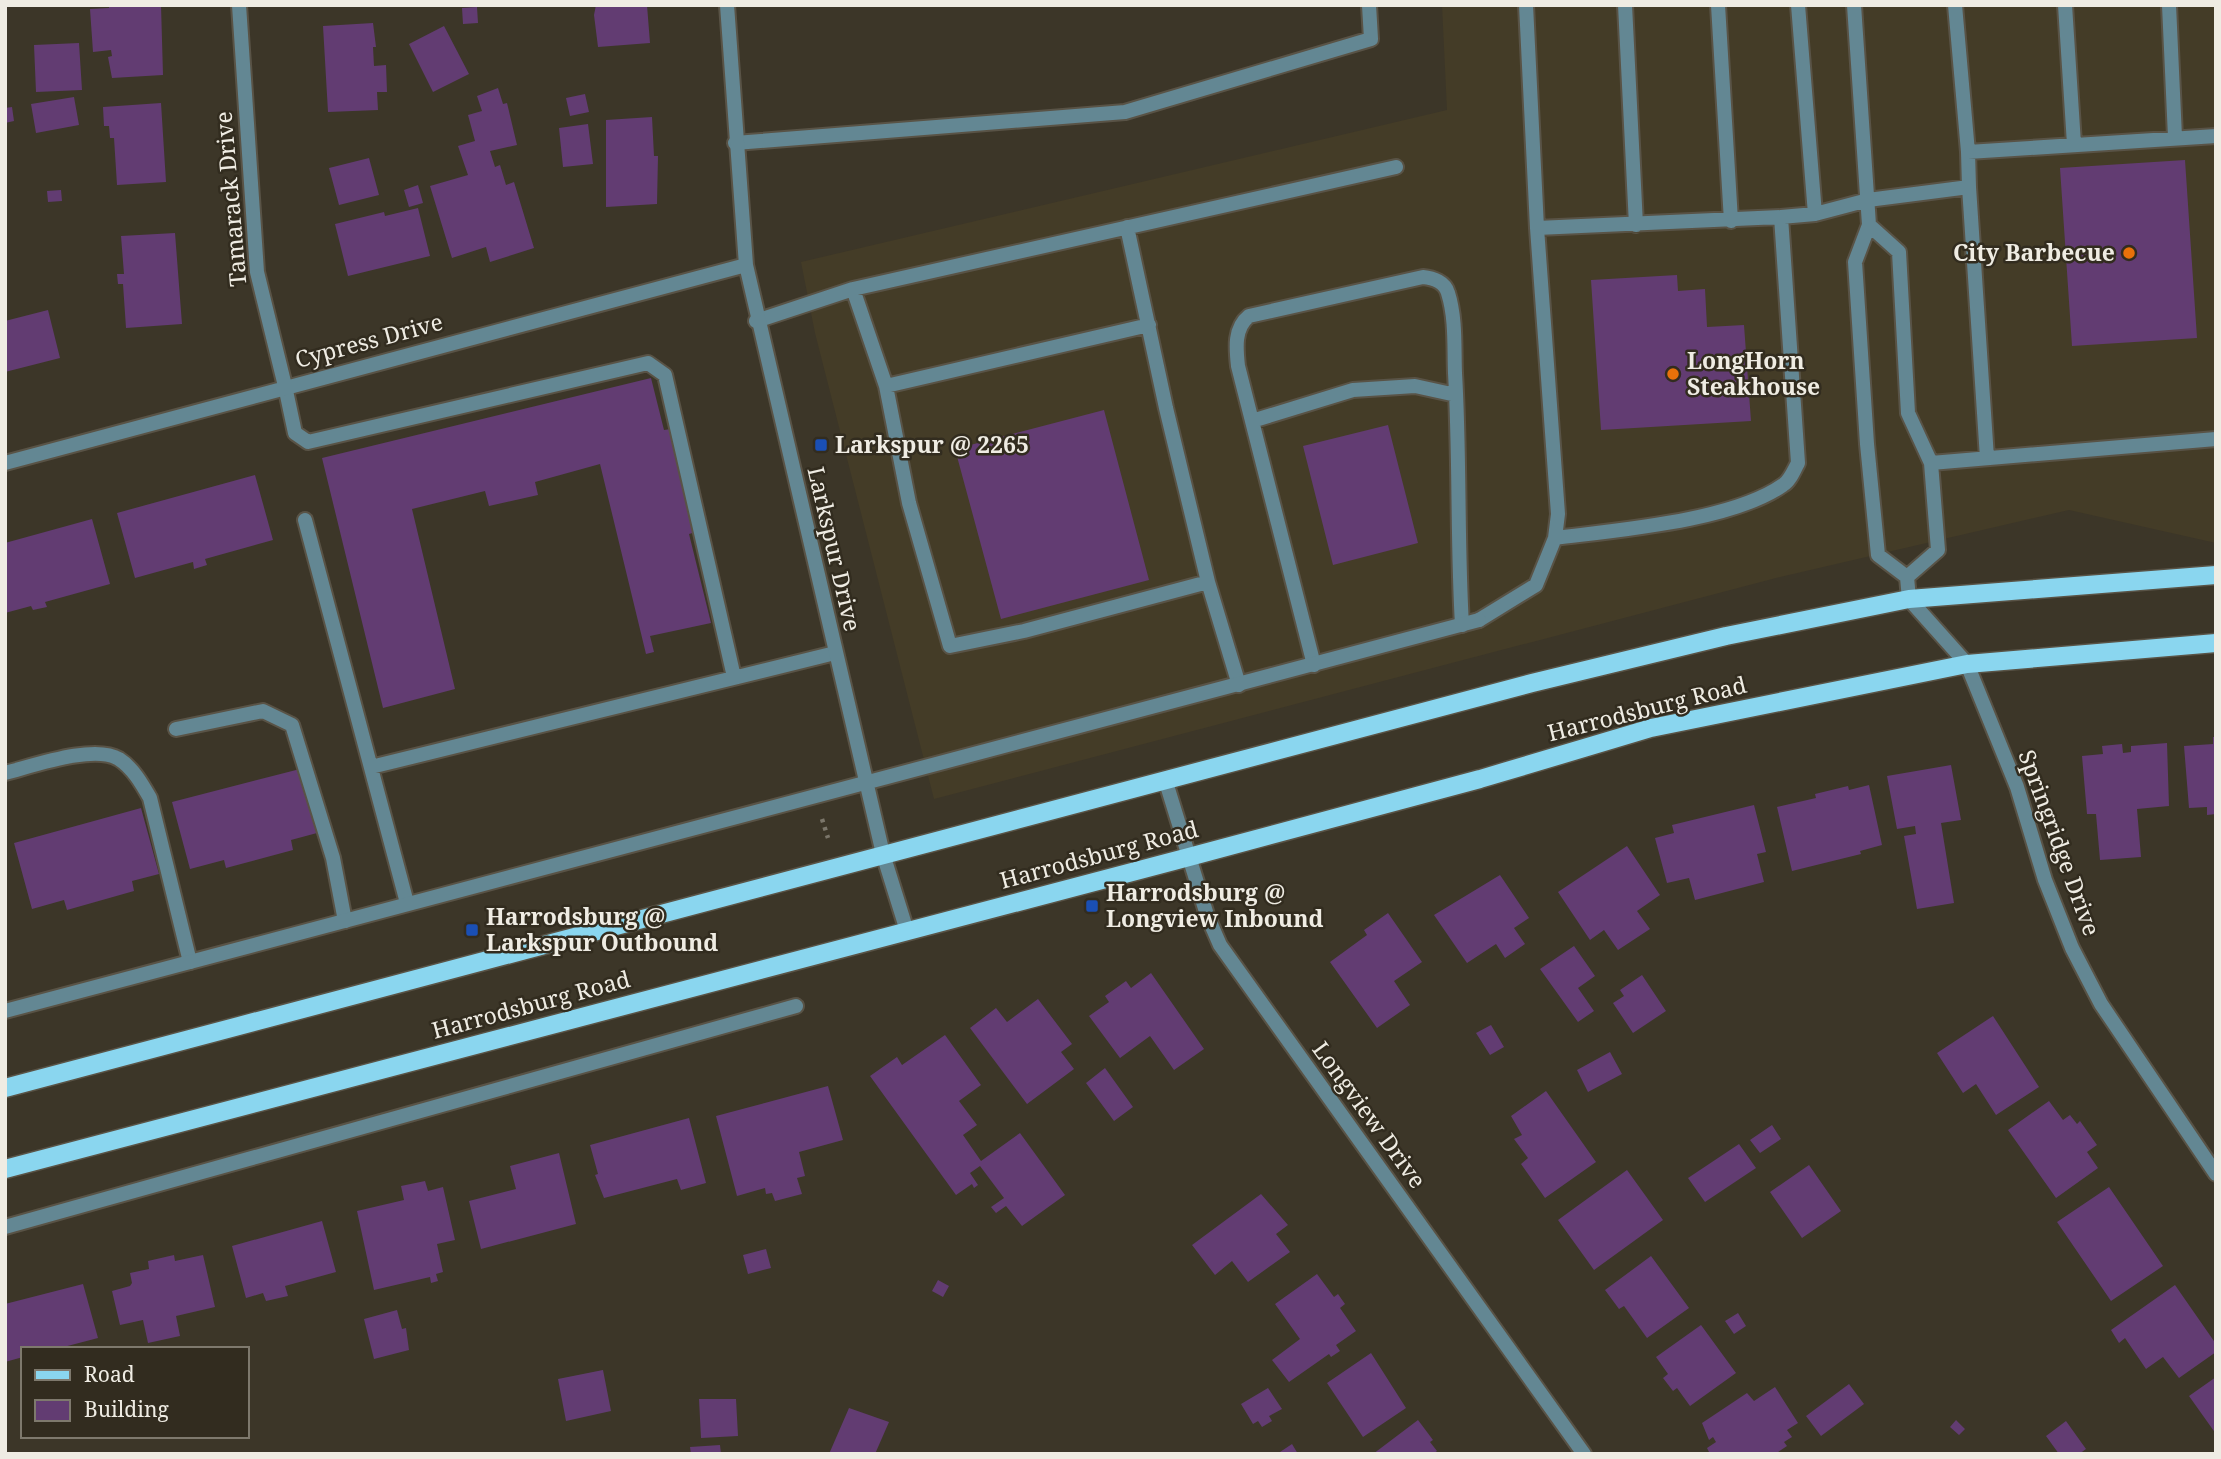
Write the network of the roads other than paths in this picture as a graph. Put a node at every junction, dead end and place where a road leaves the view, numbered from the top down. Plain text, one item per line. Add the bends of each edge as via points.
1 (239, 5) edge
2 (727, 5) edge
3 (1370, 5) edge
4 (1526, 5) edge
5 (1625, 5) edge
6 (1718, 5) edge
7 (1798, 5) edge
8 (1854, 5) edge
9 (1955, 5) edge
10 (2065, 5) edge
11 (2169, 5) edge
12 (2216, 136) edge
13 (2175, 137) junction
14 (734, 143) junction
15 (2074, 144) junction
16 (1968, 152) junction
17 (1396, 167) dead end
18 (1969, 187) junction
19 (1868, 200) junction
20 (1815, 215) junction
21 (1781, 217) junction
22 (1731, 221) junction
23 (1636, 225) junction
24 (1869, 225) junction
25 (1127, 227) junction
26 (1537, 228) junction
27 (746, 265) junction
28 (853, 289) junction
29 (756, 321) junction
30 (1149, 325) junction
31 (285, 386) junction
32 (886, 386) junction
33 (1457, 395) junction
34 (1252, 421) junction
35 (2216, 439) edge
36 (1987, 458) junction
37 (5, 463) edge
38 (1931, 463) junction
39 (305, 520) dead end
40 (1555, 538) junction
41 (2216, 575) edge
42 (1907, 577) junction
43 (1208, 582) junction
44 (1909, 599) junction
45 (1462, 625) junction
46 (2216, 643) edge
47 (835, 653) junction
48 (1967, 664) junction
49 (1314, 665) junction
50 (734, 677) junction
51 (1239, 685) junction
52 (176, 729) dead end
53 (371, 766) junction
54 (5, 773) edge
55 (1165, 779) junction
56 (866, 784) junction
57 (883, 854) junction
58 (1189, 858) junction
59 (407, 903) junction
60 (345, 921) junction
61 (907, 931) junction
62 (190, 962) junction
63 (796, 1006) dead end
64 (5, 1011) edge
65 (5, 1088) edge
66 (5, 1169) edge
67 (2216, 1174) edge
68 (5, 1227) edge
69 (1584, 1454) edge

1 - 31 street, Tamarack Drive via 257,272
2 - 14 street, Larkspur Drive
3 - 14 street via 1371,39 1125,112
4 - 26 street
5 - 23 street
6 - 22 street
7 - 20 street
8 - 19 street
9 - 16 street
10 - 15 street
11 - 13 street
12 - 13 street
13 - 15 street
14 - 27 street, Larkspur Drive
15 - 16 street
16 - 18 street
17 - 25 street
18 - 19 street
18 - 36 street
19 - 20 street
19 - 24 street
20 - 21 street
21 - 22 street
21 - 40 street via 1798,463 1786,484 1744,506
22 - 23 street
23 - 26 street
24 - 38 street via 1899,252 1908,413
24 - 42 street via 1855,262 1878,555
25 - 28 street
25 - 30 street
26 - 40 street via 1558,514
27 - 29 street, Larkspur Drive
27 - 31 street, Cypress Drive
28 - 29 street
28 - 32 street
29 - 47 street, Larkspur Drive
30 - 32 street
30 - 43 street
31 - 37 street, Cypress Drive
31 - 50 street, Tamarack Drive via 295,433 308,442 648,363 665,375
32 - 43 street via 909,503 950,646
33 - 34 street via 1415,386 1353,390
33 - 34 street via 1448,292 1423,277 1249,316 1242,322 1236,354
33 - 45 street
34 - 49 street
35 - 36 street
36 - 38 street
38 - 42 street via 1938,550
39 - 53 street
40 - 45 street via 1536,584 1479,620
41 - 44 main road
42 - 44 street
43 - 51 street
44 - 48 street, Springridge Drive
44 - 55 main road via 1558,676
45 - 49 street
46 - 48 main road, Harrodsburg Road
47 - 50 street
47 - 56 street, Larkspur Drive
48 - 58 main road, Harrodsburg Road via 1651,728
48 - 67 street, Springridge Drive via 2017,787 2045,880 2072,948 2101,1004
49 - 51 street
50 - 53 street
51 - 56 street
52 - 60 street via 263,711 292,725 333,858
53 - 59 street
54 - 62 street via 91,753 110,754 136,775 150,798
55 - 57 main road
55 - 58 street, Longview Drive
56 - 57 street, Larkspur Drive
56 - 59 street
57 - 61 street, Larkspur Drive
57 - 65 main road
58 - 61 main road, Harrodsburg Road
58 - 69 street, Longview Drive via 1220,946
59 - 60 street
60 - 62 street
61 - 66 main road, Harrodsburg Road
62 - 64 street
63 - 68 street

